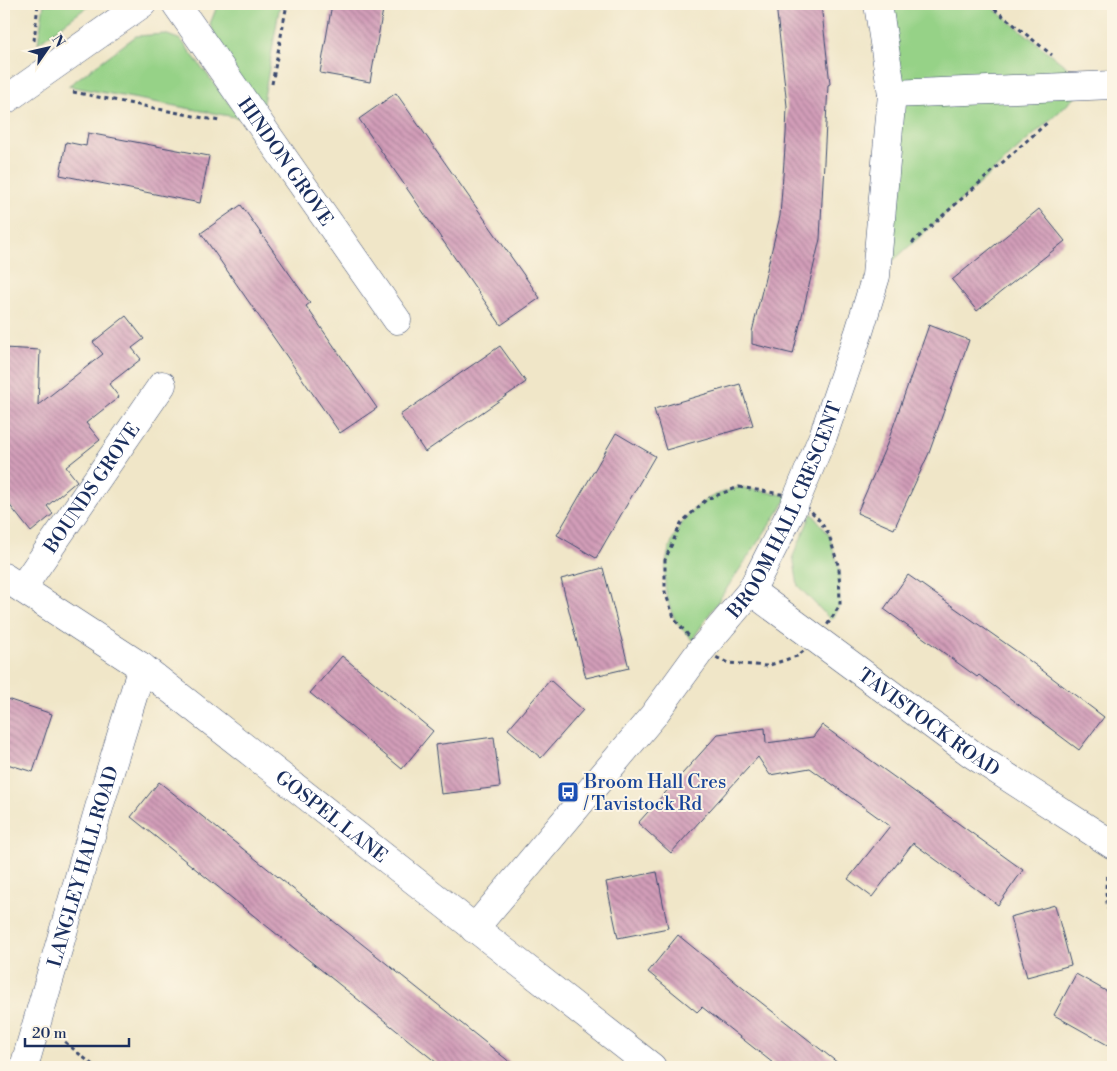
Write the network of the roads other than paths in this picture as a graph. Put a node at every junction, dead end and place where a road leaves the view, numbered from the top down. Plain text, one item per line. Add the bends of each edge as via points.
1 (142, 4) edge
2 (176, 4) edge
3 (878, 4) edge
4 (1101, 85) edge
5 (892, 94) junction
6 (4, 101) edge
7 (397, 320) dead end
8 (162, 385) dead end
9 (13, 583) edge
10 (751, 591) junction
11 (142, 667) junction
12 (1113, 845) edge
13 (474, 929) junction
14 (24, 1067) edge
15 (652, 1067) edge

1 - 6 street
2 - 7 street, HINDON GROVE
3 - 5 street, BROOM HALL CRESCENT
4 - 5 street
5 - 10 street, BROOM HALL CRESCENT via 876,276 823,436 792,510
8 - 9 street, BOUNDS GROVE
9 - 11 street, GOSPEL LANE
10 - 12 street, TAVISTOCK ROAD via 972,754
10 - 13 street, BROOM HALL CRESCENT via 701,650 652,716
11 - 13 street, GOSPEL LANE
11 - 14 street, LANGLEY HALL ROAD
13 - 15 street, GOSPEL LANE

